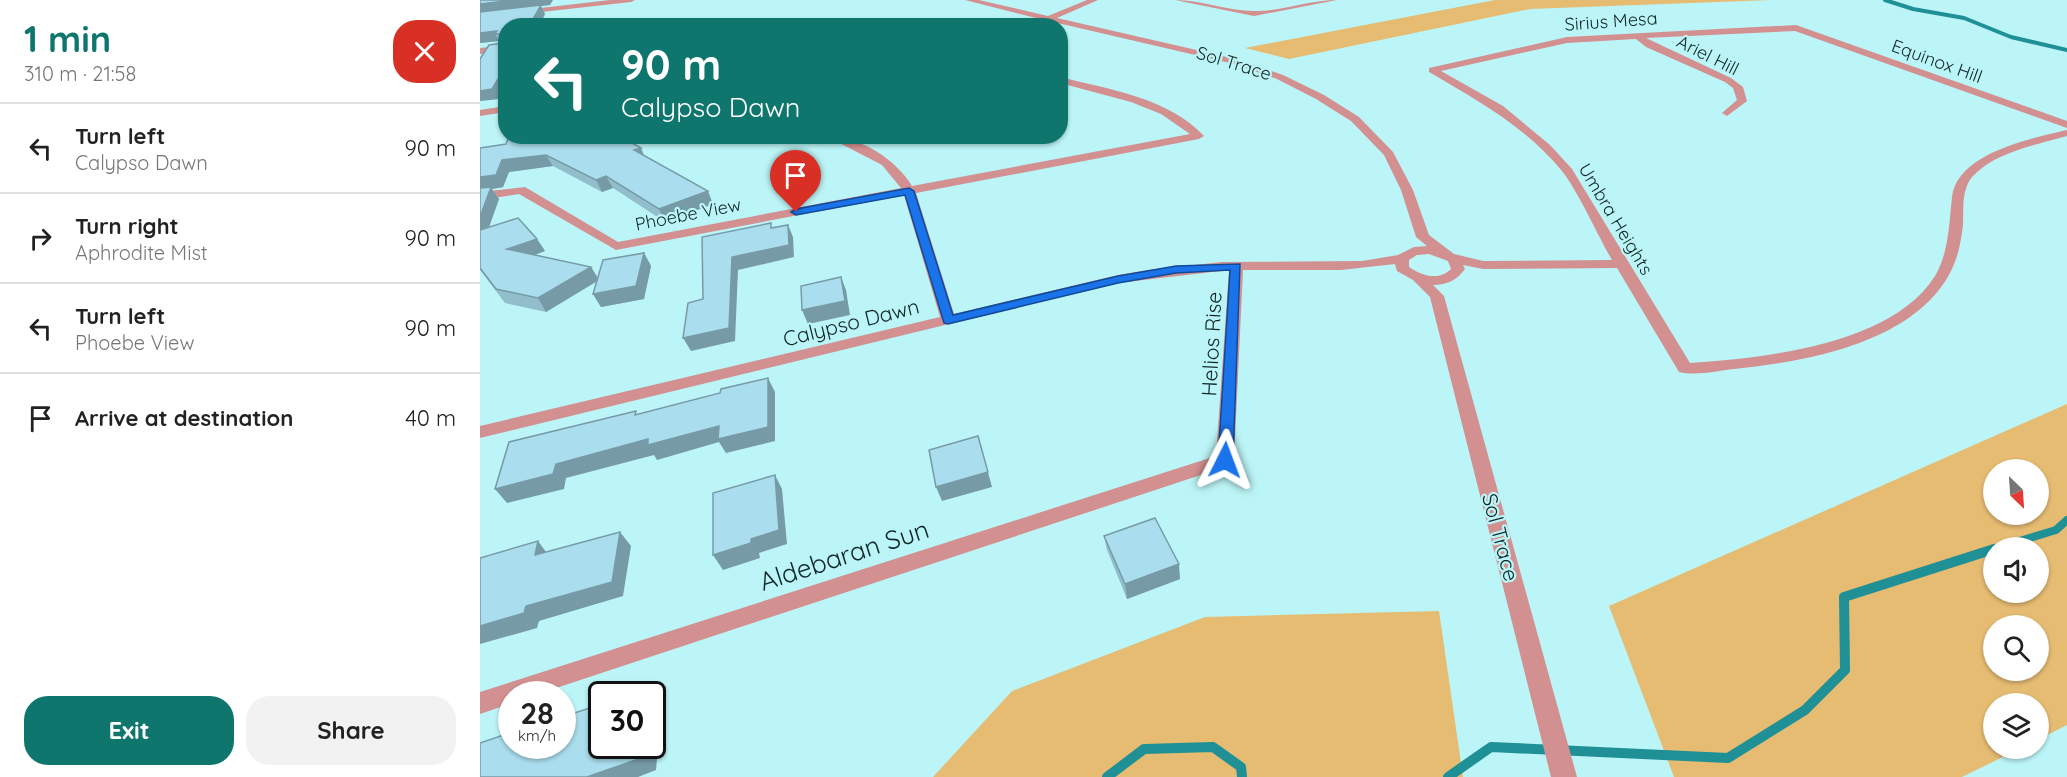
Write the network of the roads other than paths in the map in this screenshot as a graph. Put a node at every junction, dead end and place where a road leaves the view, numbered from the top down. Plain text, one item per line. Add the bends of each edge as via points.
1 (631, 0) edge
2 (969, 0) edge
3 (1094, 0) edge
4 (1179, 0) edge
5 (1333, 0) edge
6 (480, 17) edge
7 (1048, 18) joint
8 (1068, 23) edge
9 (1796, 28) joint
10 (1636, 35) junction
11 (498, 49) edge
12 (480, 51) edge
13 (1432, 70) joint
14 (1068, 82) edge
15 (498, 110) edge
16 (1727, 112) dead end
17 (480, 113) edge
18 (2067, 125) edge
19 (2067, 133) edge
20 (848, 144) edge
21 (909, 191) junction
22 (480, 196) edge
23 (1423, 237) junction
24 (1404, 256) junction
25 (1451, 257) junction
26 (1379, 264) junction
27 (1621, 264) junction
28 (1483, 265) junction
29 (1236, 266) junction
30 (1412, 275) junction
31 (1453, 275) junction
32 (1437, 296) junction
33 (948, 320) junction
34 (480, 432) edge
35 (1225, 460) joint
36 (480, 703) edge
37 (1564, 777) edge

1 - 6 street
2 - 7 street, Sol Trace
3 - 7 street
4 - 5 street via 1254,14
8 - 23 street, Sol Trace via 1237,62 1320,97 1355,119 1389,154 1407,190
9 - 10 street, Sirius Mesa
9 - 18 street, Equinox Hill
10 - 13 street, Sirius Mesa via 1567,40
10 - 16 street, Ariel Hill via 1649,45 1738,87 1742,101
11 - 12 street
13 - 27 street, Umbra Heights via 1499,108 1546,147 1580,189
14 - 21 street, Phoebe View via 1165,112 1199,136
15 - 17 street
19 - 27 street, Umbra Heights via 2014,148 1972,170 1960,188 1956,238 1937,283 1911,309 1883,327 1838,344 1790,358 1685,368
20 - 21 street via 889,163
21 - 22 street, Phoebe View via 616,246 521,190
21 - 33 street
23 - 24 street
23 - 25 street
24 - 25 street, Calypso Dawn via 1431,250
24 - 26 street, Calypso Dawn
24 - 30 street via 1402,268
25 - 28 street
25 - 31 street via 1458,269
26 - 29 street, Calypso Dawn
26 - 30 street, Calypso Dawn
27 - 28 street
28 - 31 street
29 - 33 street, Calypso Dawn via 1118,279
29 - 35 street, Helios Rise
30 - 31 street via 1432,280
30 - 32 street
31 - 32 street
32 - 37 street, Sol Trace
33 - 34 street, Calypso Dawn
35 - 36 street, Aldebaran Sun

